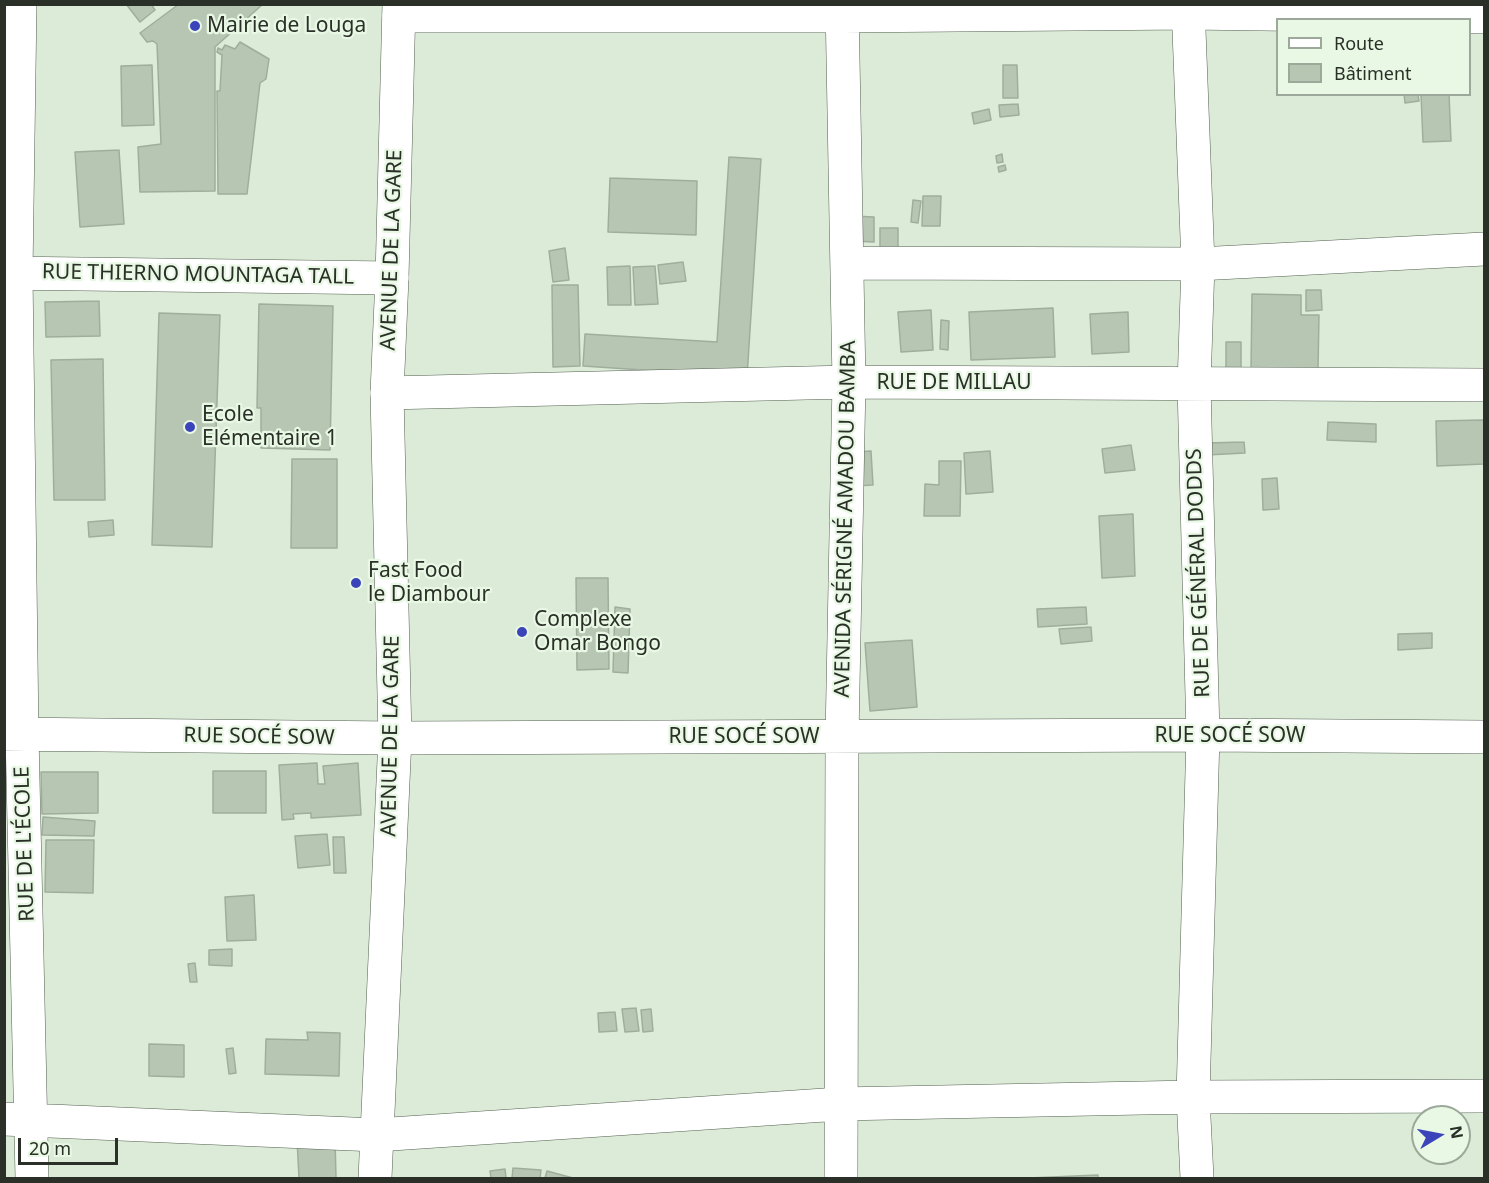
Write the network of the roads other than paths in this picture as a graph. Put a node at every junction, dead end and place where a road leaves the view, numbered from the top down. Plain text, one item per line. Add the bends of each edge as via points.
1 (20, 4) edge
2 (1188, 9) edge
3 (399, 10) edge
4 (843, 10) edge
5 (1485, 17) edge
6 (1485, 249) edge
7 (847, 263) junction
8 (1198, 264) junction
9 (10, 273) edge
10 (393, 278) junction
11 (849, 382) junction
12 (1194, 385) junction
13 (1485, 385) edge
14 (387, 393) junction
15 (13, 734) edge
16 (1203, 735) junction
17 (842, 737) junction
18 (1485, 737) edge
19 (395, 738) junction
20 (1485, 1096) edge
21 (1193, 1097) junction
22 (840, 1104) junction
23 (18, 1118) edge
24 (376, 1135) junction
25 (32, 1179) edge
26 (375, 1179) edge
27 (841, 1179) edge
28 (1197, 1179) edge

1 - 9 street, RUE DE L'ÉCOLE
2 - 4 street
2 - 5 street
2 - 8 street, RUE DE GÉNÉRAL DODDS
3 - 4 street
3 - 10 street, AVENUE DE LA GARE
4 - 7 street, AVENIDA SÉRIGNÉ AMADOU BAMBA
6 - 8 street
7 - 8 street
7 - 11 street, AVENIDA SÉRIGNÉ AMADOU BAMBA
8 - 12 street, RUE DE GÉNÉRAL DODDS
9 - 10 street, RUE THIERNO MOUNTAGA TALL
9 - 15 street, RUE DE L'ÉCOLE
10 - 14 street, AVENUE DE LA GARE
11 - 12 street, RUE DE MILLAU
11 - 14 street, RUE DE MILLAU
11 - 17 street, AVENIDA SÉRIGNÉ AMADOU BAMBA
12 - 13 street, RUE DE MILLAU
12 - 16 street, RUE DE GÉNÉRAL DODDS
14 - 19 street, AVENUE DE LA GARE
15 - 19 street, RUE SOCÉ SOW
15 - 23 street, RUE DE L'ÉCOLE
16 - 17 street, RUE SOCÉ SOW
16 - 18 street, RUE SOCÉ SOW
16 - 21 street, RUE DE GÉNÉRAL DODDS
17 - 19 street, RUE SOCÉ SOW
17 - 22 street, AVENIDA SÉRIGNÉ AMADOU BAMBA
19 - 24 street, AVENUE DE LA GARE
20 - 21 street
21 - 22 street
21 - 28 street, RUE DE GÉNÉRAL DODDS
22 - 24 street
22 - 27 street, AVENIDA SÉRIGNÉ AMADOU BAMBA
23 - 24 street
23 - 25 street, RUE DE L'ÉCOLE
24 - 26 street, AVENUE DE LA GARE

